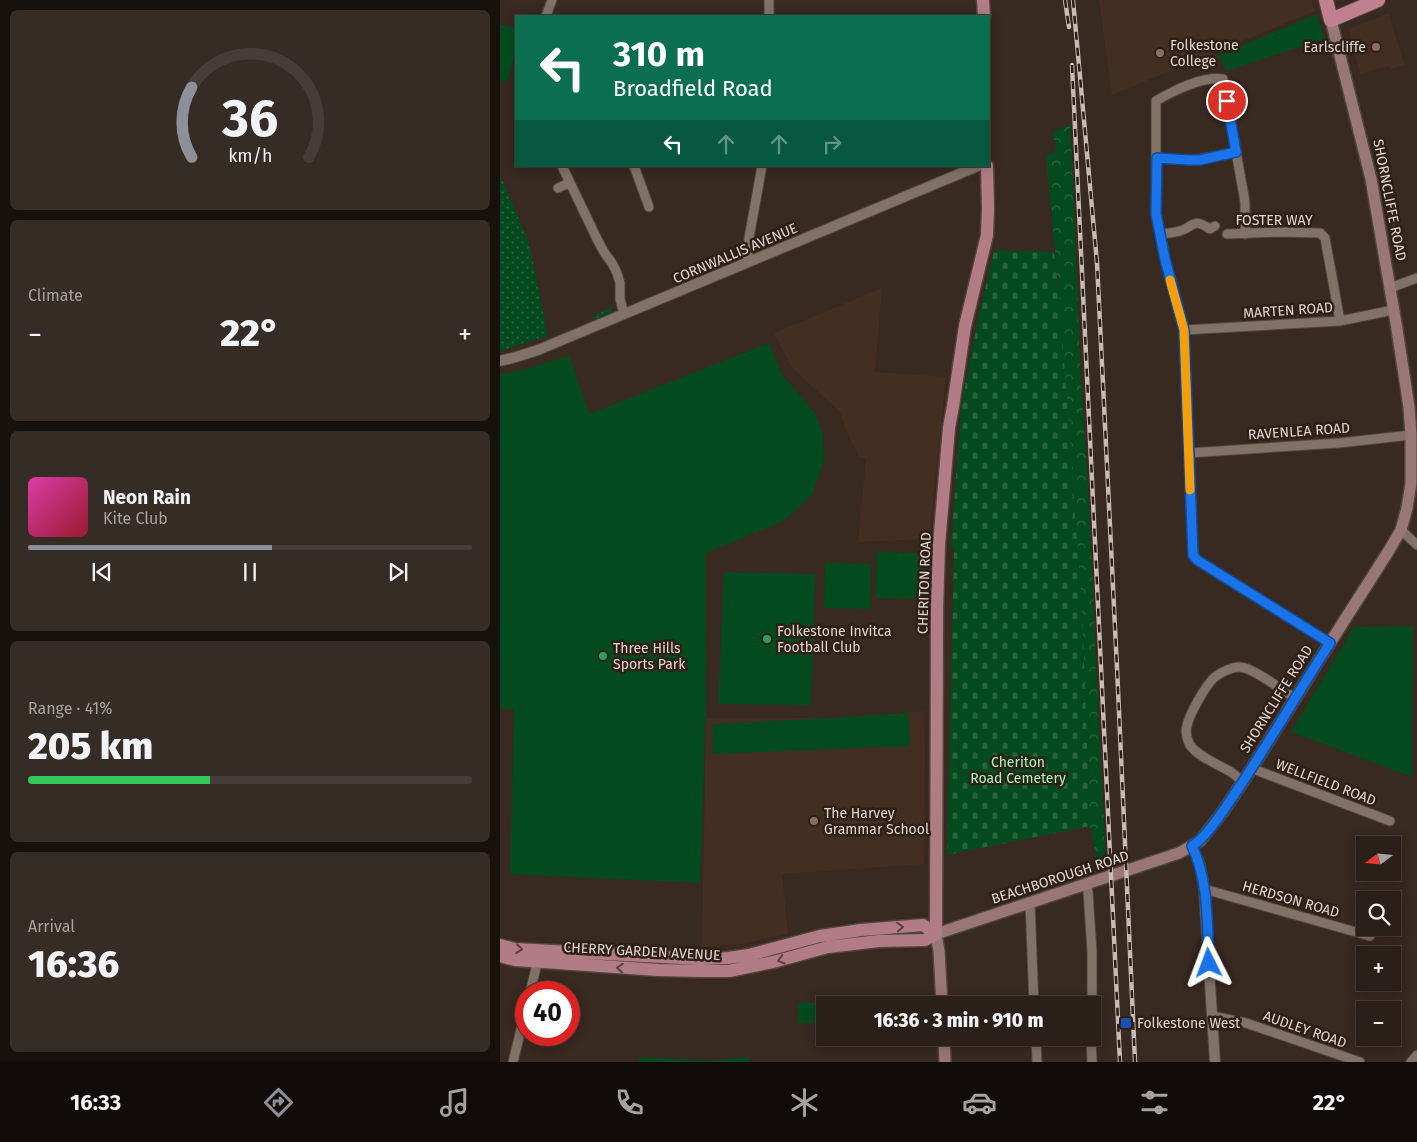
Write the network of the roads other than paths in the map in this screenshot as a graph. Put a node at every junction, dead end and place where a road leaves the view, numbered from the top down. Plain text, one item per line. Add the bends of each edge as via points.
1 (552, 0) edge
2 (769, 0) edge
3 (983, 0) edge
4 (1326, 0) edge
5 (1378, 0) edge
6 (546, 15) edge
7 (768, 15) edge
8 (984, 15) edge
9 (1331, 20) junction
10 (1236, 152) junction
11 (1157, 158) junction
12 (634, 167) edge
13 (762, 167) edge
14 (976, 167) edge
15 (987, 167) edge
16 (563, 168) dead end
17 (569, 183) junction
18 (558, 188) dead end
19 (649, 207) dead end
20 (1215, 226) dead end
21 (1160, 234) junction
22 (1227, 234) dead end
23 (1246, 234) junction
24 (748, 262) junction
25 (1417, 278) edge
26 (1390, 288) junction
27 (1394, 310) junction
28 (624, 314) junction
29 (1340, 321) junction
30 (1184, 330) junction
31 (500, 361) edge
32 (1413, 406) edge
33 (1411, 435) junction
34 (1188, 453) junction
35 (1400, 530) junction
36 (1417, 545) edge
37 (1330, 643) junction
38 (1296, 699) junction
39 (1252, 768) junction
40 (1243, 782) junction
41 (1390, 821) dead end
42 (1192, 846) junction
43 (1086, 884) junction
44 (1204, 889) junction
45 (1030, 903) junction
46 (1356, 932) edge
47 (936, 934) junction
48 (500, 945) edge
49 (539, 955) junction
50 (500, 956) edge
51 (520, 960) junction
52 (555, 962) junction
53 (534, 978) junction
54 (533, 981) edge
55 (942, 996) edge
56 (1034, 996) edge
57 (1092, 996) edge
58 (1212, 1016) junction
59 (517, 1046) edge
60 (944, 1046) edge
61 (1036, 1046) edge
62 (1091, 1046) edge
63 (1417, 1056) edge
64 (513, 1062) edge
65 (945, 1062) edge
66 (1037, 1062) edge
67 (1092, 1062) edge
68 (1214, 1062) edge
69 (1360, 1062) edge
70 (1411, 1062) edge

1 - 6 street
2 - 7 street
3 - 8 main road
4 - 9 highway, SHORNCLIFFE ROAD
5 - 9 highway
9 - 26 main road, SHORNCLIFFE ROAD via 1371,179
10 - 11 street via 1200,160
10 - 11 street via 1223,79 1218,78 1190,84 1156,101
10 - 23 street
11 - 21 street via 1156,214
12 - 19 street
13 - 24 street
14 - 24 street, CORNWALLIS AVENUE
15 - 47 main road, CHERITON ROAD via 987,235 965,326 952,406 939,545
16 - 17 street
17 - 18 street
17 - 28 street via 617,273
20 - 21 street via 1210,229 1195,224 1181,231
21 - 30 street
22 - 23 street, FOSTER WAY
23 - 29 street, FOSTER WAY via 1320,233 1325,238
24 - 28 street, CORNWALLIS AVENUE
25 - 26 street
26 - 27 main road, SHORNCLIFFE ROAD
27 - 29 street, MARTEN ROAD
27 - 32 main road, SHORNCLIFFE ROAD
28 - 31 street, CORNWALLIS AVENUE via 538,350
29 - 30 street, MARTEN ROAD
30 - 34 street
32 - 33 main road, SHORNCLIFFE ROAD
33 - 34 street, RAVENLEA ROAD
33 - 35 main road, SHORNCLIFFE ROAD via 1411,483
34 - 37 street via 1193,555
35 - 36 street
35 - 37 main road, SHORNCLIFFE ROAD
37 - 38 main road, SHORNCLIFFE ROAD
38 - 39 main road, SHORNCLIFFE ROAD
38 - 40 street via 1240,667 1220,674 1209,683 1189,717 1187,739 1196,751
39 - 40 main road, SHORNCLIFFE ROAD
39 - 41 street, WELLFIELD ROAD
40 - 42 main road, SHORNCLIFFE ROAD via 1200,841
42 - 43 main road, BEACHBOROUGH ROAD
42 - 44 street via 1200,865
43 - 45 main road, BEACHBOROUGH ROAD
43 - 57 street
44 - 46 street, HERDSON ROAD
44 - 58 street
45 - 47 main road, BEACHBOROUGH ROAD
45 - 56 street
49 -> 47 main road, CHERRY GARDEN AVENUE via 728,958 842,932 923,925
47 -> 52 main road, CHERRY GARDEN AVENUE via 925,940 828,947 729,970 614,968
47 - 55 main road, CHERITON ROAD
48 -> 49 main road, CHERRY GARDEN AVENUE
49 - 51 main road, CHERRY GARDEN AVENUE
49 - 52 main road, CHERRY GARDEN AVENUE
49 - 53 street
50 - 51 main road, CHERRY GARDEN AVENUE
51 - 53 street
52 - 53 street
53 - 54 street
58 - 68 street
58 - 69 street, AUDLEY ROAD via 1246,1023
59 - 64 street
60 - 65 main road
61 - 66 street
62 - 67 street
63 - 70 street

